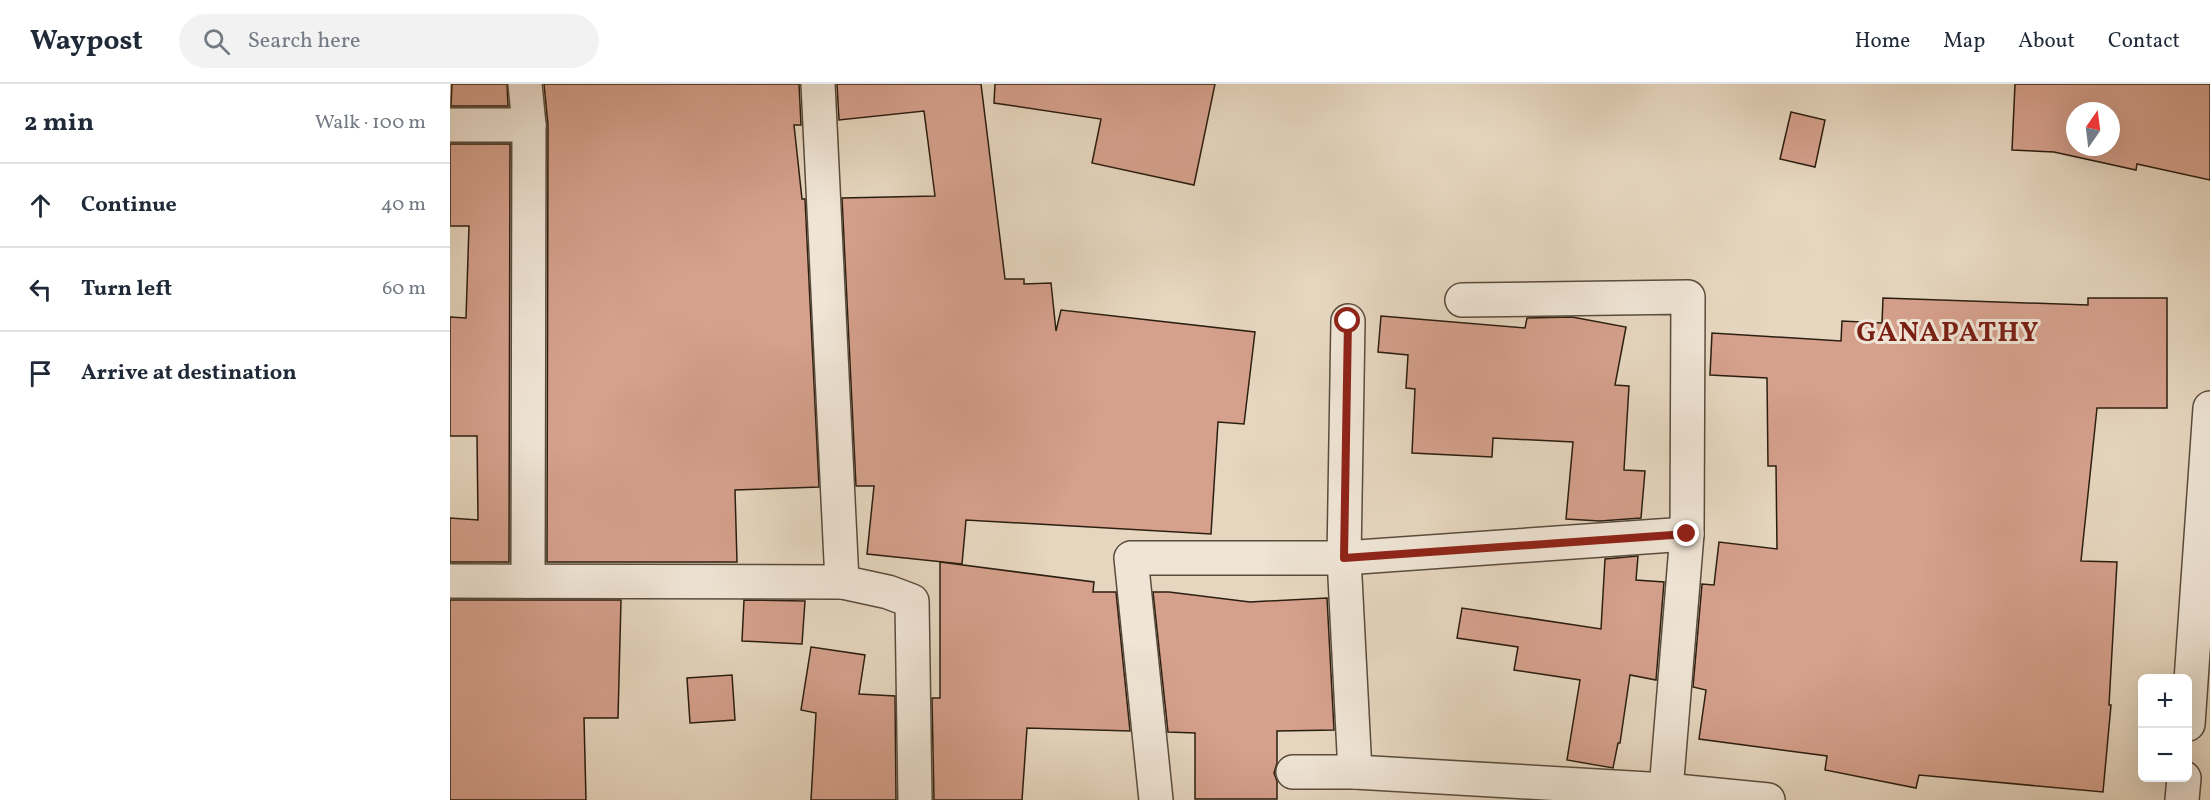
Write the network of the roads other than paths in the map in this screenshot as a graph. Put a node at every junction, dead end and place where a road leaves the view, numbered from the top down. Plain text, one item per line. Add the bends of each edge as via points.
1 (525, 84) edge
2 (818, 84) edge
3 (450, 124) edge
4 (529, 125) junction
5 (1462, 300) dead end
6 (1348, 321) dead end
7 (2210, 408) edge
8 (1687, 534) junction
9 (1344, 558) junction
10 (450, 581) edge
11 (528, 581) junction
12 (842, 582) junction
13 (2191, 674) edge
14 (1293, 772) dead end
15 (1355, 772) junction
16 (2184, 782) edge
17 (1665, 790) junction
18 (915, 800) edge
19 (1155, 800) edge
20 (1768, 800) edge
21 (2182, 800) edge

1 - 4 street
2 - 12 street
3 - 4 street
4 - 11 street
5 - 8 street via 1688,297
6 - 9 street
7 - 13 street
8 - 9 street
8 - 17 street
9 - 15 street
9 - 19 street via 1131,558
10 - 11 street
11 - 12 street
12 - 18 street via 912,601
14 - 15 street
15 - 17 street
16 - 21 street
17 - 20 street

